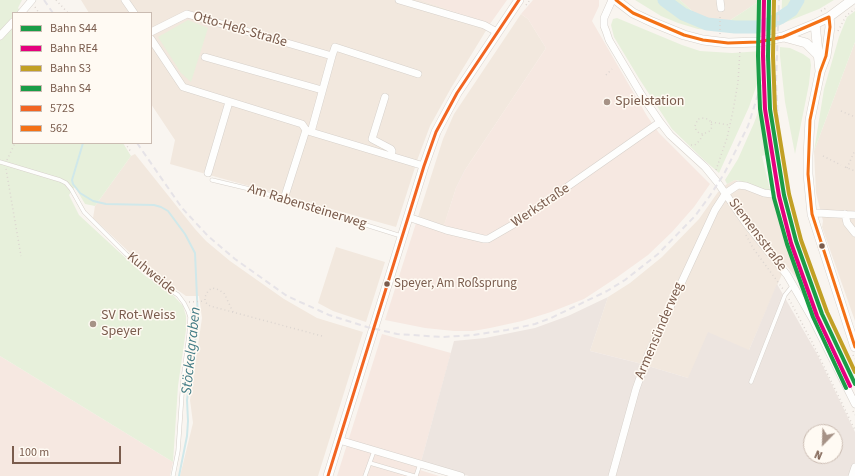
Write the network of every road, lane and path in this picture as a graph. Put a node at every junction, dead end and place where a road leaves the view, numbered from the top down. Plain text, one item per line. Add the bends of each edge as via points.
1 (32, 0) edge
2 (56, 0) edge
3 (125, 0) edge
4 (399, 0) edge
5 (530, 0) edge
6 (612, 0) edge
7 (616, 0) edge
8 (720, 0) edge
9 (852, 0) edge
10 (410, 2) edge
11 (522, 4) edge
12 (828, 7) dead end
13 (721, 8) dead end
14 (855, 9) edge
15 (21, 12) edge
16 (67, 12) edge
17 (133, 12) edge
18 (818, 13) dead end
19 (829, 17) junction
20 (12, 23) edge
21 (719, 23) dead end
22 (815, 24) junction
23 (152, 32) edge
24 (497, 32) junction
25 (837, 32) dead end
26 (726, 34) dead end
27 (0, 36) edge
28 (783, 37) junction
29 (152, 40) edge
30 (734, 50) dead end
31 (818, 55) junction
32 (205, 56) dead end
33 (332, 56) junction
34 (612, 69) dead end
35 (820, 72) junction
36 (418, 74) dead end
37 (606, 75) dead end
38 (322, 90) junction
39 (384, 97) dead end
40 (229, 102) junction
41 (842, 111) dead end
42 (855, 117) edge
43 (660, 122) junction
44 (711, 122) junction
45 (730, 126) junction
46 (308, 131) junction
47 (704, 134) junction
48 (15, 144) edge
49 (126, 144) edge
50 (683, 147) junction
51 (855, 150) edge
52 (131, 152) dead end
53 (391, 156) junction
54 (823, 156) dead end
55 (0, 162) edge
56 (5, 164) junction
57 (841, 165) dead end
58 (424, 166) junction
59 (855, 171) edge
60 (208, 173) dead end
61 (714, 177) junction
62 (212, 180) dead end
63 (726, 194) junction
64 (772, 194) dead end
65 (284, 199) junction
66 (812, 214) junction
67 (845, 214) junction
68 (855, 215) edge
69 (408, 218) junction
70 (745, 231) dead end
71 (855, 233) edge
72 (402, 236) junction
73 (21, 256) dead end
74 (793, 285) junction
75 (786, 293) junction
76 (194, 301) dead end
77 (205, 301) junction
78 (233, 312) junction
79 (322, 336) dead end
80 (855, 347) edge
81 (191, 349) dead end
82 (198, 350) dead end
83 (751, 382) dead end
84 (853, 406) edge
85 (855, 415) edge
86 (855, 430) edge
87 (339, 440) junction
88 (374, 451) junction
89 (370, 463) junction
90 (420, 464) junction
91 (173, 476) edge
92 (328, 476) edge
93 (364, 476) edge
94 (415, 476) edge
95 (461, 476) edge
96 (612, 476) edge

1 - 15 street
2 - 16 path
3 - 17 street
4 - 10 street
5 - 11 path
6 - 43 street, Siemensstraße via 604,18 606,32
7 - 28 main road via 633,13 652,22 703,40 728,43 758,42
8 - 13 street
9 - 19 main road
10 - 24 street via 484,25
11 - 24 main road
12 - 18 path
14 - 25 path via 846,16
19 - 22 main road
19 - 35 main road via 826,56
20 - 27 street
21 - 26 path via 720,34
22 - 28 main road
22 - 31 main road
23 - 33 street, Otto-Heß-Straße via 187,14
24 - 58 main road via 450,104 436,132
28 - 31 main road via 806,43
29 - 40 street via 183,87
30 - 45 path via 740,50 738,82
31 - 35 main road
32 - 38 street
33 - 36 street via 335,47
33 - 38 street
34 - 37 path
35 - 66 main road via 808,137
38 - 46 street
39 - 53 street via 372,139 391,149
40 - 46 street via 302,124
40 - 60 street
41 - 42 path
43 - 50 street, Siemensstraße
43 - 69 street, Werkstraße via 497,235 484,239
44 - 45 path
44 - 47 path via 710,131
44 - 47 path via 702,118 696,122 696,130
45 - 61 path
46 - 53 street
46 - 65 street
47 - 50 path via 695,145
48 - 56 path
49 - 52 path
50 - 61 street, Siemensstraße
51 - 59 path via 846,167
53 - 58 street
54 - 57 path
55 - 56 lane, Kuhweide
56 - 73 path
56 - 91 lane, Kuhweide via 66,183 84,212 126,254 158,282 178,295 184,303 190,318 189,336 178,451
58 - 69 main road
61 - 63 street, Siemensstraße
62 - 65 lane, Am Rabensteinerweg
63 - 64 street via 738,184
63 - 74 street, Siemensstraße
63 - 96 street, Armensünderweg via 707,226 648,355
65 - 72 lane, Am Rabensteinerweg
66 - 67 street
66 - 80 main road
67 - 68 street
67 - 71 street via 847,223
69 - 72 main road
70 - 75 path via 753,248
72 - 87 main road
74 - 75 lane
74 - 84 street, Siemensstraße via 812,318
75 - 83 lane
75 - 86 path
76 - 77 path
77 - 78 path via 210,306
77 - 78 path via 208,291 212,288 222,291 228,298
78 - 79 path
81 - 82 path
84 - 85 path
87 - 88 street
87 - 92 main road
88 - 89 lane
88 - 90 street
89 - 93 lane
89 - 94 lane
90 - 94 lane
90 - 95 street

